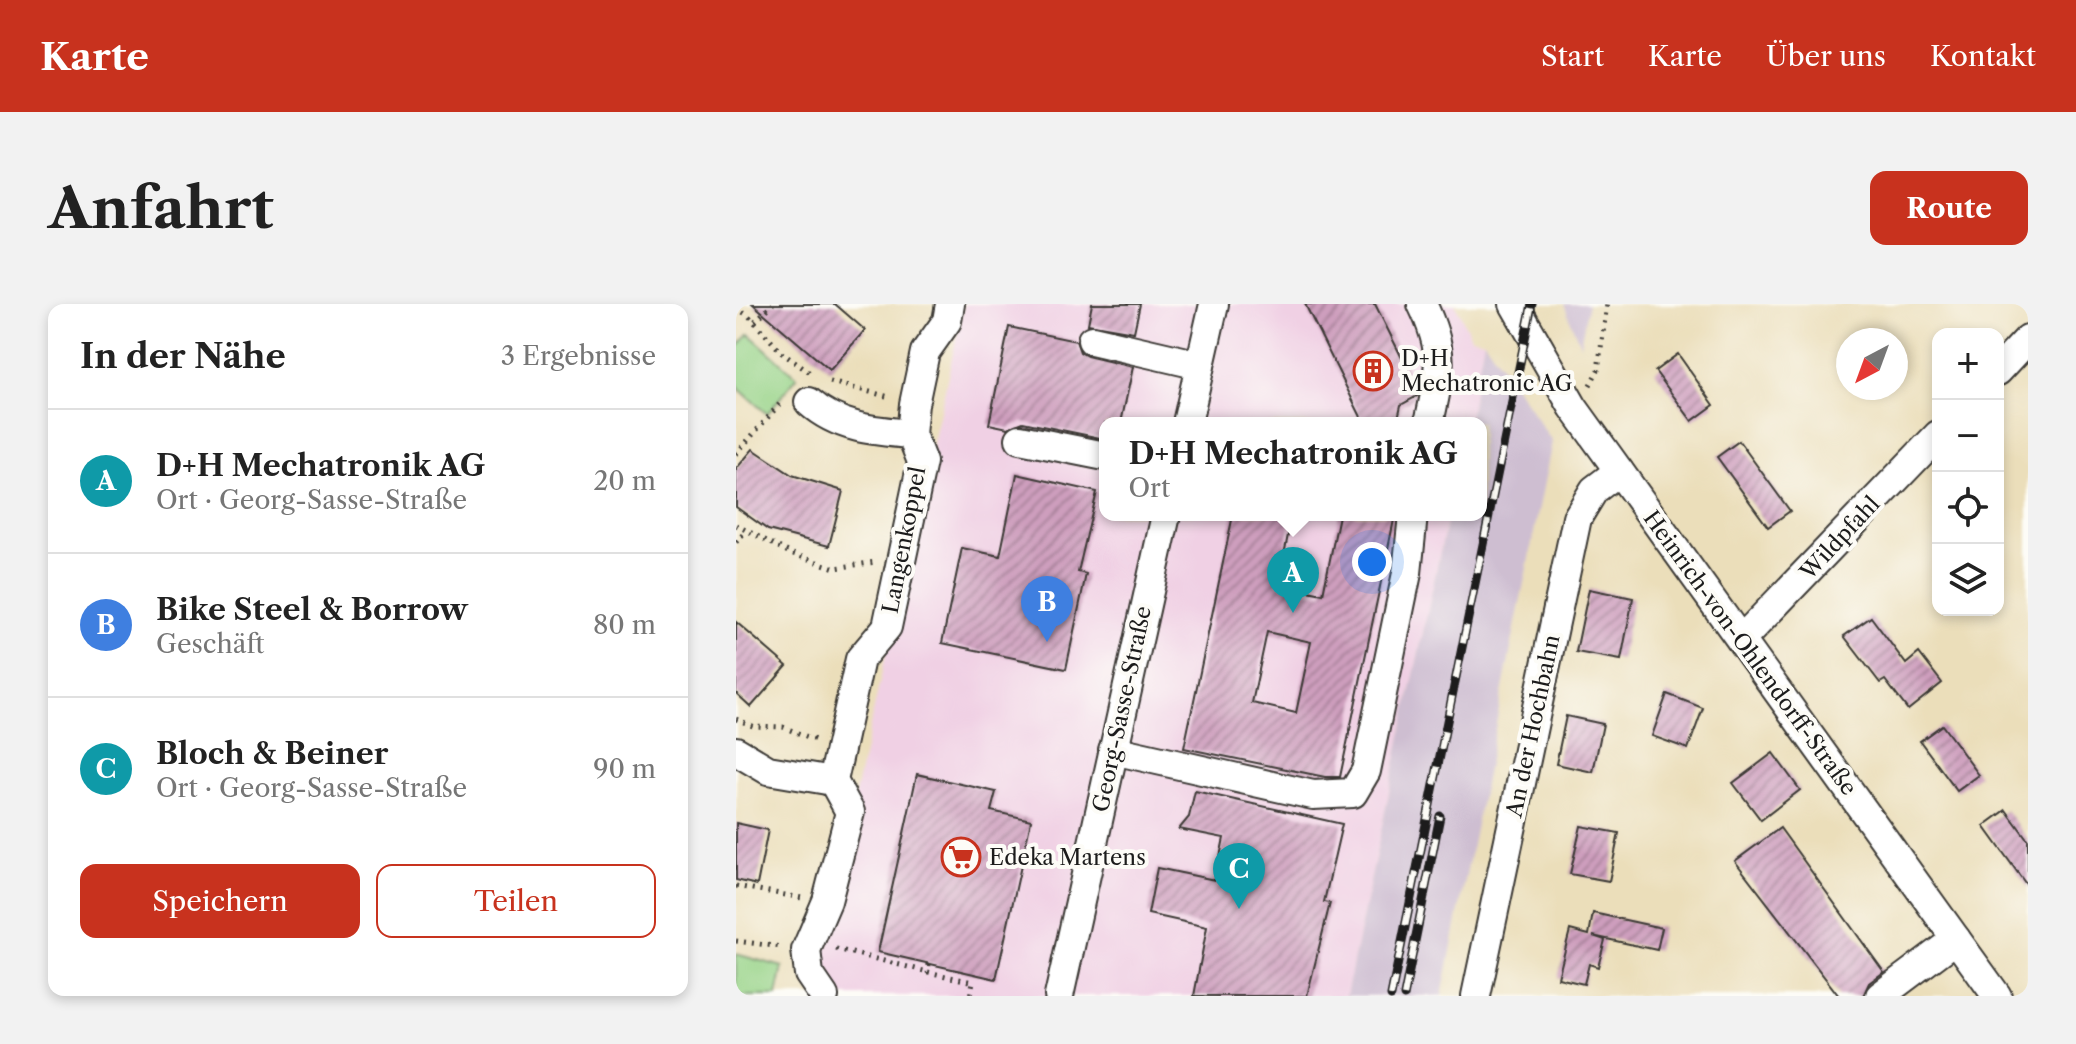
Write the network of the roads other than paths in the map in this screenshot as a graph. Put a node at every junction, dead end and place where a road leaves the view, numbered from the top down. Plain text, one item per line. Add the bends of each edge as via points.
1 (950, 304) edge
2 (1214, 304) edge
3 (1422, 304) edge
4 (1514, 304) edge
5 (2028, 339) edge
6 (1092, 340) dead end
7 (1200, 365) junction
8 (2004, 365) edge
9 (799, 392) road end
10 (1188, 417) edge
11 (1430, 417) edge
12 (911, 434) junction
13 (1020, 439) dead end
14 (1932, 441) edge
15 (1099, 455) edge
16 (1619, 471) junction
17 (1165, 521) edge
18 (1412, 521) edge
19 (1741, 640) junction
20 (1113, 750) junction
21 (736, 751) edge
22 (833, 781) junction
23 (1956, 939) junction
24 (824, 996) edge
25 (1059, 996) edge
26 (1476, 996) edge
27 (1880, 996) edge
28 (1997, 996) edge

1 - 12 street, Langenkoppel via 947,321 925,352
2 - 7 street
3 - 11 street via 1440,355
4 - 16 street, Heinrich-von-Ohlendorff-Straße via 1573,407
5 - 8 street
6 - 7 street
7 - 10 street
9 - 12 street via 835,421
12 - 22 street, Langenkoppel via 922,462 887,627 860,659
13 - 15 street
14 - 19 street, Wildpfahl
16 - 19 street, Heinrich-von-Ohlendorff-Straße
16 - 26 street, An der Hochbahn via 1594,490 1577,518
17 - 20 street, Georg-Sasse-Straße
18 - 20 street via 1407,573 1366,771 1353,793 1313,795
19 - 23 street, Heinrich-von-Ohlendorff-Straße
20 - 25 street, Georg-Sasse-Straße
21 - 22 street via 768,770
22 - 24 street via 850,812 827,901 807,946 809,974
23 - 27 street
23 - 28 street, Heinrich-von-Ohlendorff-Straße

